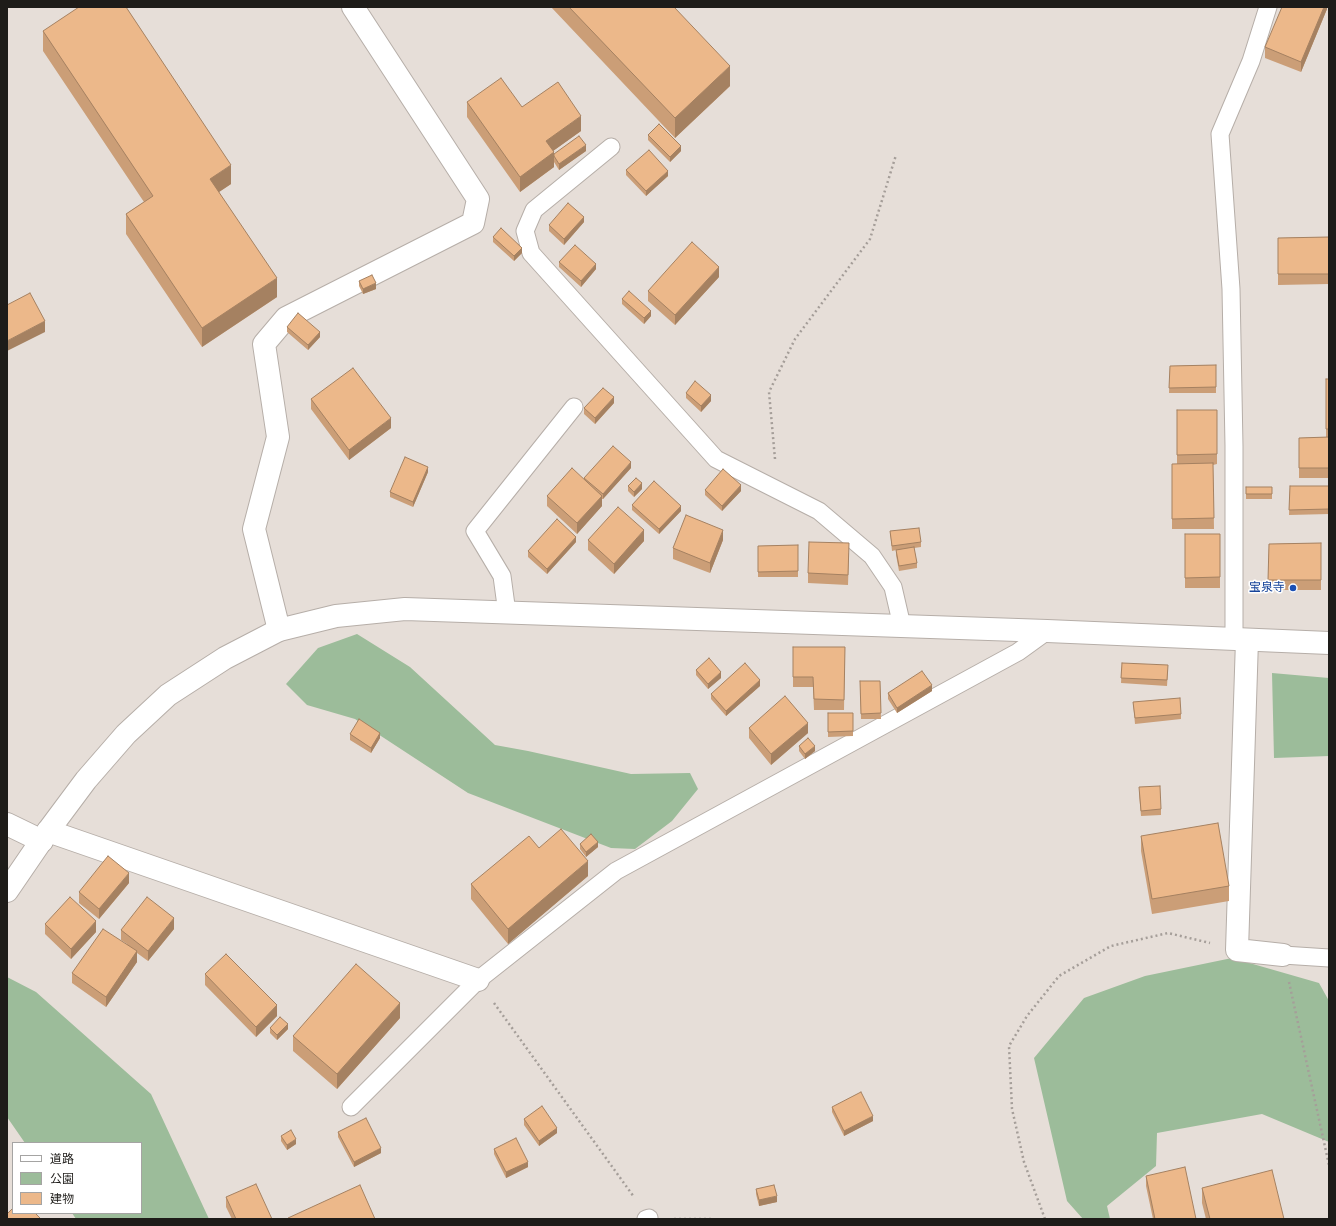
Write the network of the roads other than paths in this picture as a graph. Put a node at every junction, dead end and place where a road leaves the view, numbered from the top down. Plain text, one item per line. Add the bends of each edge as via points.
1 (353, 7) edge
2 (1268, 7) edge
3 (611, 147) dead end
4 (574, 407) dead end
5 (507, 613) junction
6 (902, 626) junction
7 (279, 630) junction
8 (1047, 631) junction
9 (1241, 640) junction
10 (1329, 643) edge
11 (7, 824) edge
12 (45, 836) junction
13 (7, 891) edge
14 (1283, 955) joint
15 (1329, 958) edge
16 (478, 980) junction
17 (350, 1107) dead end
18 (649, 1218) edge
19 (646, 1219) edge

1 - 7 street via 478,199 473,224 286,318 264,344 278,437 254,529
2 - 9 lane via 1250,61 1220,134 1231,288
3 - 6 lane via 534,210 525,231 532,253 716,459 819,511 872,556 893,587
4 - 5 lane via 475,531 502,576
5 - 6 street
5 - 7 street via 405,609 336,616
6 - 8 street
7 - 12 street via 225,658 168,695 126,734 86,780
8 - 9 street
8 - 16 lane via 1018,652 616,871
9 - 10 street
9 - 14 street via 1237,950
11 - 12 street
12 - 13 street
12 - 16 street
14 - 15 lane
16 - 17 lane
18 - 19 lane

